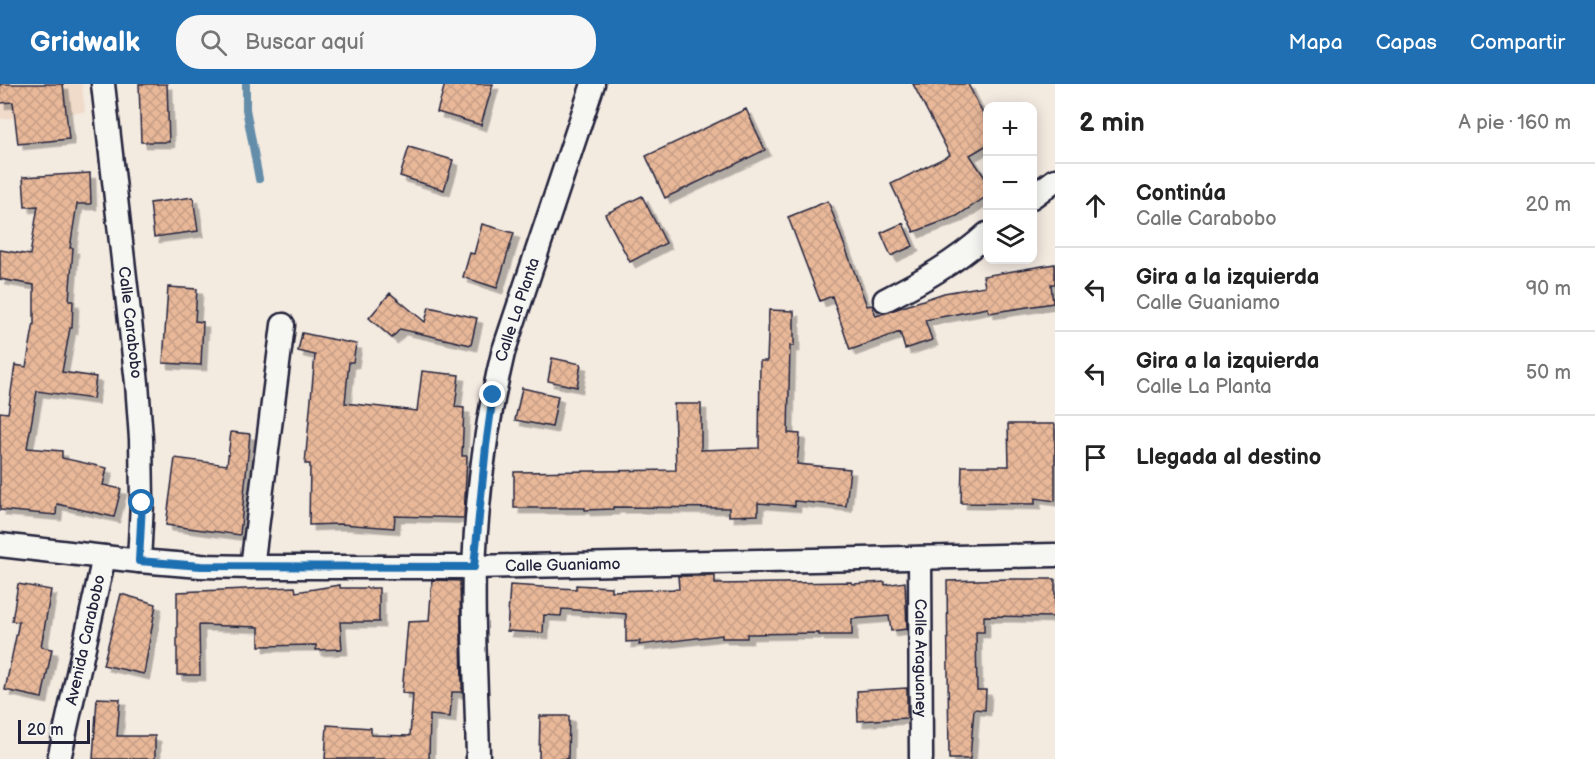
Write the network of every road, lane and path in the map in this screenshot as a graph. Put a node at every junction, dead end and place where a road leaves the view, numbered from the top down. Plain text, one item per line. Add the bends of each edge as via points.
1 (103, 84) edge
2 (593, 84) edge
3 (1055, 180) edge
4 (1037, 193) edge
5 (983, 237) edge
6 (885, 300) dead end
7 (283, 325) dead end
8 (0, 545) edge
9 (1055, 555) edge
10 (104, 557) junction
11 (920, 558) junction
12 (139, 561) junction
13 (252, 567) junction
14 (474, 567) junction
15 (59, 759) edge
16 (478, 759) edge
17 (921, 759) edge

1 - 12 street, Calle Carabobo via 137,383 142,503
2 - 14 street, Calle La Planta via 503,353 486,446
3 - 4 street
5 - 6 street via 952,263
7 - 13 street
8 - 10 street, Calle Guaniamo
9 - 11 street, Calle Guaniamo
10 - 12 street, Calle Guaniamo
10 - 15 street, Avenida Carabobo
11 - 14 street, Calle Guaniamo
11 - 17 street, Calle Araguaney
12 - 13 street, Calle Guaniamo
13 - 14 street, Calle Guaniamo
14 - 16 street, Calle La Planta

